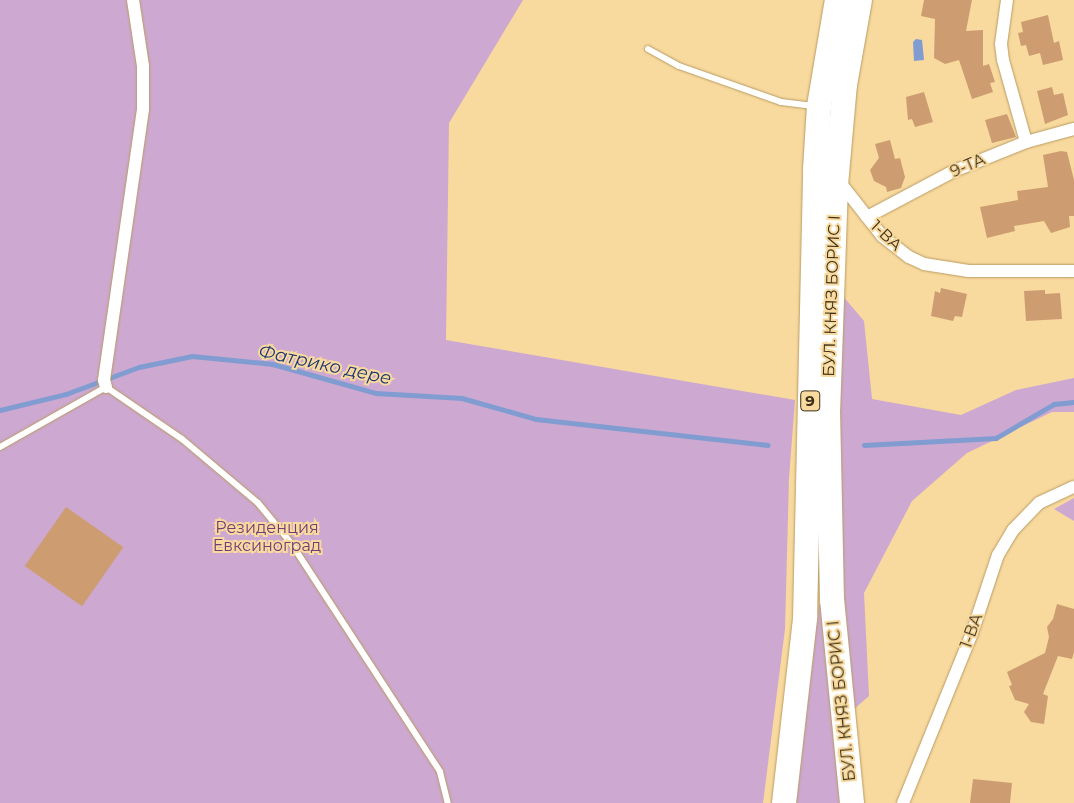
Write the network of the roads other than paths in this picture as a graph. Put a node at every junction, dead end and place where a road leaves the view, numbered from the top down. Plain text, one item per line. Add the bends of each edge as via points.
1 (134, 0) edge
2 (837, 0) edge
3 (860, 0) edge
4 (1006, 0) edge
5 (648, 49) dead end
6 (819, 106) junction
7 (1074, 129) edge
8 (1026, 142) junction
9 (836, 177) junction
10 (867, 217) junction
11 (1074, 271) edge
12 (106, 387) junction
13 (0, 447) edge
14 (1074, 487) edge
15 (448, 803) edge
16 (784, 803) edge
17 (852, 803) edge
18 (903, 803) edge

1 - 12 street via 143,66 143,109 104,380
2 - 6 highway, БУЛ. КНЯЗ БОРИС I / 9
3 - 9 highway, БУЛ. КНЯЗ БОРИС I / 9 via 845,85
4 - 8 street via 1001,44 1003,60
5 - 6 lane via 679,66 781,102
6 - 16 highway, БУЛ. КНЯЗ БОРИС I / 9 via 805,618
7 - 8 street, 9-ТА
8 - 10 street, 9-ТА via 954,170
9 - 10 street, 1-ВА
9 - 17 highway, БУЛ. КНЯЗ БОРИС I / 9 via 829,346 832,600
10 - 11 street, 1-ВА via 908,257 940,268
12 - 13 lane
12 - 15 lane via 182,439 258,503 291,543 440,772
14 - 18 street, 1-ВА via 1039,503 1013,530 998,555 972,633

